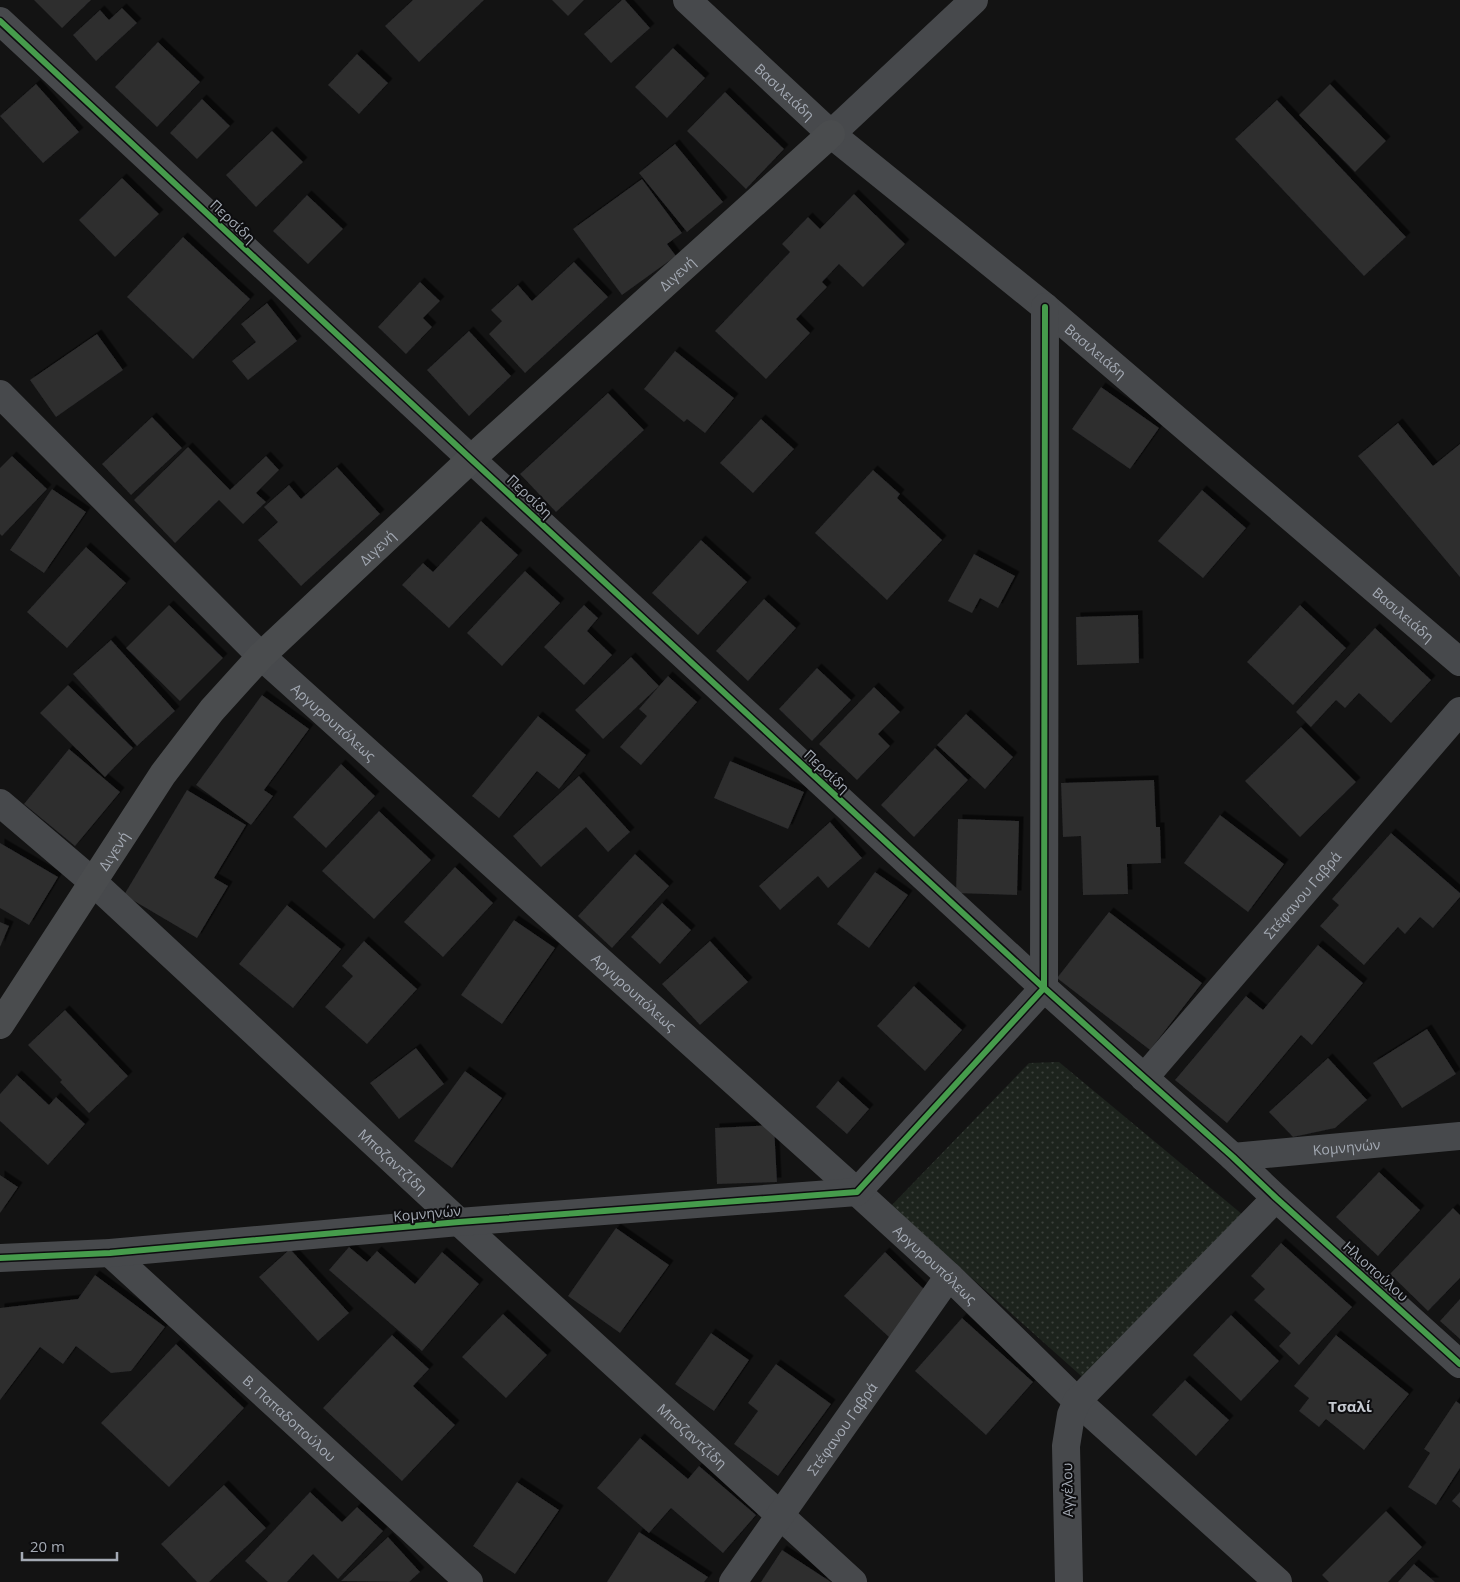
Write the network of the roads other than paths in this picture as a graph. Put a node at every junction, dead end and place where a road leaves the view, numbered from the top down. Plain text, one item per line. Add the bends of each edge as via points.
1 (687, 0) edge
2 (974, 0) edge
3 (0, 21) edge
4 (831, 134) junction
5 (1045, 307) junction
6 (0, 394) edge
7 (471, 459) junction
8 (261, 656) junction
9 (1460, 662) edge
10 (1460, 712) edge
11 (0, 803) edge
12 (93, 882) junction
13 (1044, 988) junction
14 (0, 1025) edge
15 (1144, 1078) junction
16 (1460, 1136) edge
17 (1234, 1157) junction
18 (857, 1192) junction
19 (1276, 1198) junction
20 (459, 1222) junction
21 (110, 1253) junction
22 (0, 1258) edge
23 (949, 1276) junction
24 (1460, 1364) edge
25 (1077, 1400) junction
26 (781, 1516) junction
27 (469, 1582) edge
28 (733, 1582) edge
29 (853, 1582) edge
30 (1069, 1582) edge
31 (1278, 1582) edge

1 - 4 street, Βασιλειάδη
2 - 4 street
3 - 7 street, Περσίδη
4 - 5 street, Βασιλειάδη
4 - 7 main road, Διγενή
5 - 9 street, Βασιλειάδη
5 - 13 street
6 - 8 street, Αργυρουπόλεως
7 - 8 main road, Διγενή
7 - 13 street, Περσίδη
8 - 12 main road, Διγενή via 212,710 163,774
8 - 18 street, Αργυρουπόλεως
10 - 15 street, Στέφανου Γαβρά
11 - 12 street, Μποζαντζίδη
12 - 14 main road, Διγενή
12 - 20 street, Μποζαντζίδη
13 - 15 street, Περσίδη
13 - 18 street
15 - 17 street, Ηλιοπούλου
16 - 17 street, Κομνηνών
17 - 19 street, Ηλιοπούλου
18 - 20 street, Κομνηνών
18 - 23 street, Αργυρουπόλεως
19 - 24 street, Ηλιοπούλου
19 - 25 street
20 - 21 street, Κομνηνών
20 - 26 street, Μποζαντζίδη
21 - 22 street, Κομνηνών
21 - 27 street, B. Παπαδοπούλου
23 - 25 street, Αργυρουπόλεως
23 - 26 street, Στέφανου Γαβρά
25 - 30 street, Αγγέλου via 1066,1446
25 - 31 street, Αργυρουπόλεως
26 - 28 street, Στέφανου Γαβρά
26 - 29 street, Μποζαντζίδη

